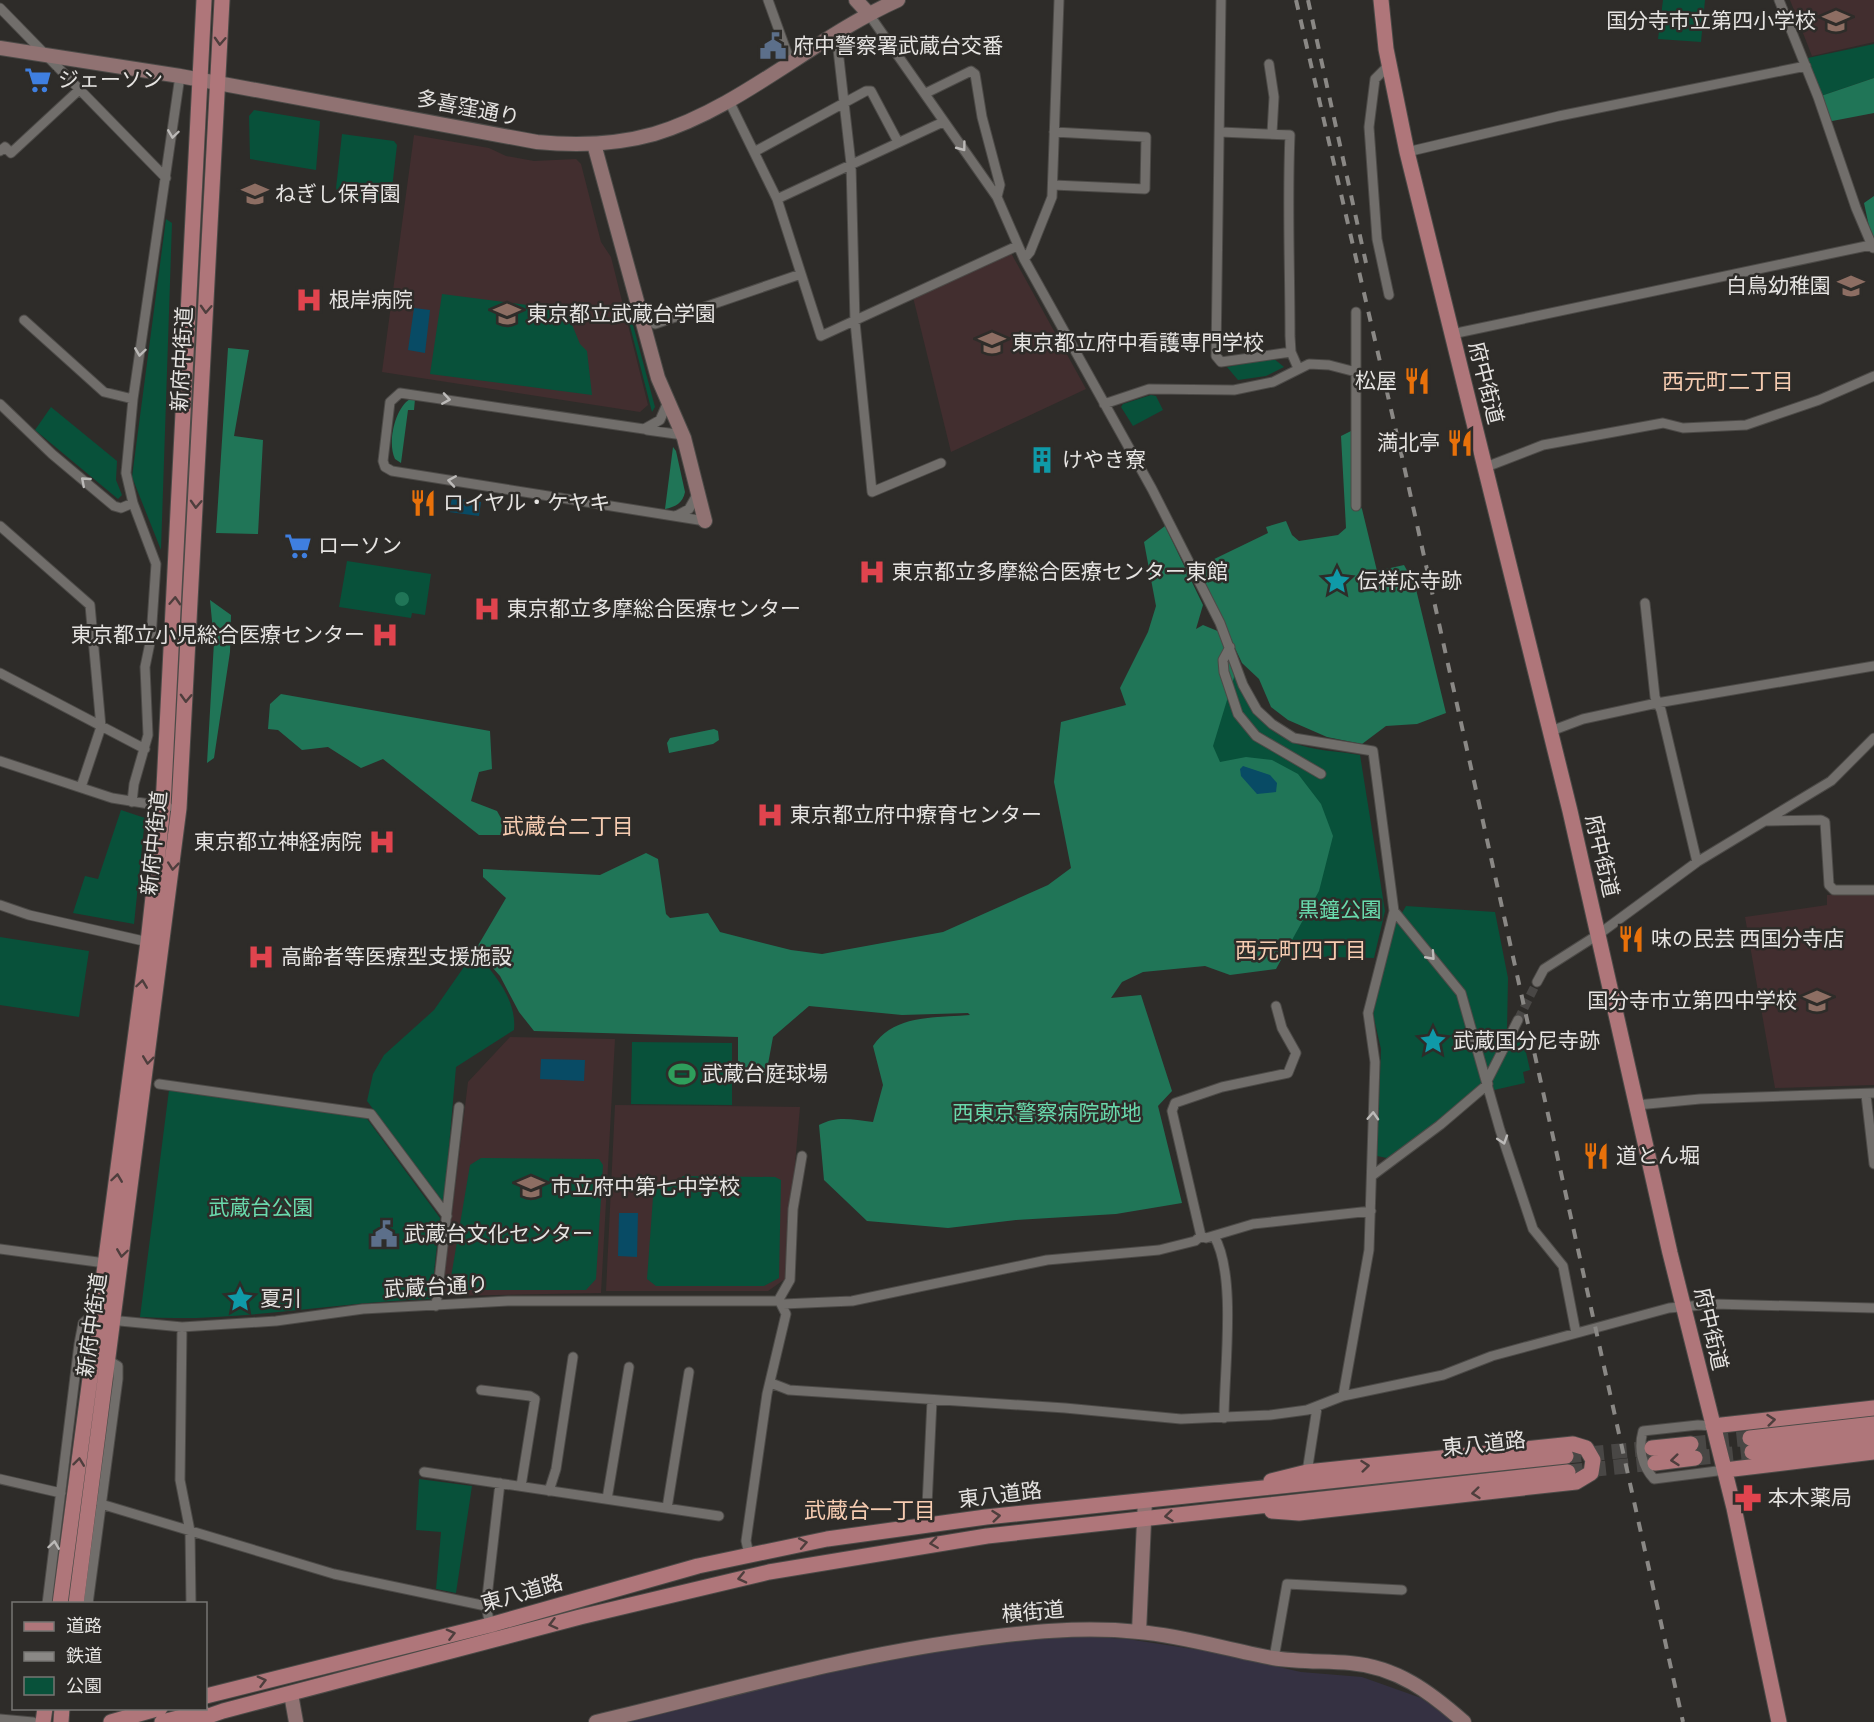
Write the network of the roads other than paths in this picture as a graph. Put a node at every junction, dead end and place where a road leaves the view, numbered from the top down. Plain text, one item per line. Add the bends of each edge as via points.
1 (204, 0) edge
2 (222, 0) edge
3 (768, 0) edge
4 (856, 0) edge
5 (898, 0) edge
6 (1059, 0) edge
7 (1221, 0) edge
8 (1381, 0) edge
9 (1779, 0) edge
10 (870, 7) edge
11 (0, 8) edge
12 (836, 32) junction
13 (0, 48) edge
14 (46, 54) junction
15 (790, 61) junction
16 (1269, 64) dead end
17 (1389, 65) junction
18 (1806, 66) junction
19 (180, 76) junction
20 (201, 79) junction
21 (218, 83) junction
22 (79, 90) junction
23 (926, 93) junction
24 (728, 99) junction
25 (844, 103) junction
26 (943, 122) junction
27 (1054, 132) junction
28 (1220, 132) junction
29 (1272, 133) junction
30 (898, 142) junction
31 (594, 144) junction
32 (0, 151) edge
33 (754, 152) junction
34 (1407, 152) junction
35 (851, 165) junction
36 (166, 178) junction
37 (1053, 185) junction
38 (997, 197) junction
39 (777, 199) junction
40 (1017, 246) junction
41 (1872, 247) edge
42 (1024, 259) junction
43 (801, 274) junction
44 (1389, 295) dead end
45 (191, 298) junction
46 (1356, 312) dead end
47 (24, 320) dead end
48 (855, 322) junction
49 (655, 324) dead end
50 (1452, 334) junction
51 (1292, 352) junction
52 (1298, 368) junction
53 (1356, 372) junction
54 (1874, 376) edge
55 (133, 399) junction
56 (0, 404) edge
57 (667, 404) junction
58 (1104, 404) junction
59 (644, 429) junction
60 (683, 435) junction
61 (940, 463) dead end
62 (1486, 467) junction
63 (698, 492) junction
64 (132, 503) junction
65 (1356, 506) dead end
66 (676, 516) junction
67 (705, 521) joint
68 (0, 526) edge
69 (1645, 603) dead end
70 (1230, 646) junction
71 (1874, 666) edge
72 (0, 673) edge
73 (1657, 703) junction
74 (101, 727) junction
75 (1551, 731) junction
76 (1874, 738) edge
77 (145, 749) junction
78 (0, 761) edge
79 (1321, 774) dead end
80 (81, 787) junction
81 (132, 802) junction
82 (163, 807) junction
83 (179, 808) junction
84 (1765, 821) junction
85 (1697, 862) junction
86 (1874, 890) edge
87 (0, 905) edge
88 (1394, 911) junction
89 (1599, 934) junction
90 (148, 942) junction
91 (1537, 982) tunnel mouth
92 (1276, 1006) dead end
93 (1518, 1020) tunnel mouth
94 (1487, 1082) junction
95 (159, 1084) dead end
96 (1870, 1094) edge
97 (1636, 1105) junction
98 (459, 1107) dead end
99 (802, 1156) dead end
100 (1874, 1164) edge
101 (1373, 1175) junction
102 (1371, 1211) junction
103 (447, 1216) junction
104 (1201, 1236) junction
105 (1214, 1236) junction
106 (0, 1249) edge
107 (105, 1263) junction
108 (781, 1303) junction
109 (1685, 1305) junction
110 (436, 1306) junction
111 (1874, 1308) edge
112 (105, 1320) junction
113 (182, 1327) junction
114 (1576, 1333) junction
115 (573, 1357) dead end
116 (108, 1360) junction
117 (629, 1367) dead end
118 (689, 1372) dead end
119 (771, 1383) junction
120 (482, 1390) dead end
121 (1343, 1396) junction
122 (932, 1400) junction
123 (1317, 1408) junction
124 (1874, 1408) edge
125 (1224, 1418) junction
126 (1874, 1424) edge
127 (1713, 1426) junction
128 (1874, 1438) edge
129 (1693, 1451) tunnel mouth
130 (1874, 1452) edge
131 (1654, 1455) tunnel mouth
132 (1725, 1470) junction
133 (424, 1472) dead end
134 (1307, 1472) junction
135 (0, 1479) edge
136 (500, 1483) junction
137 (521, 1486) junction
138 (549, 1491) junction
139 (1240, 1491) junction
140 (61, 1493) junction
141 (607, 1499) junction
142 (1145, 1500) junction
143 (101, 1504) junction
144 (667, 1509) junction
145 (1228, 1510) junction
146 (719, 1516) dead end
147 (1144, 1519) junction
148 (929, 1524) junction
149 (190, 1531) junction
150 (779, 1548) junction
151 (892, 1550) junction
152 (749, 1554) junction
153 (712, 1585) junction
154 (1402, 1590) dead end
155 (605, 1591) junction
156 (47, 1602) edge
157 (60, 1602) edge
158 (76, 1602) edge
159 (88, 1602) edge
160 (191, 1602) edge
161 (486, 1606) junction
162 (490, 1625) junction
163 (1139, 1632) junction
164 (1274, 1658) junction
165 (291, 1694) junction
166 (207, 1696) edge
167 (153, 1710) edge
168 (223, 1711) junction
169 (0, 1719) edge
170 (33, 1722) edge
171 (111, 1722) edge
172 (162, 1722) edge
173 (191, 1722) edge
174 (296, 1722) edge
175 (596, 1722) edge
176 (1464, 1722) edge
177 (1779, 1722) edge

1 - 20 main road, 新府中街道
2 -> 21 main road, 新府中街道
3 - 15 street
4 - 10 street
5 - 10 street, 多喜窪通り
6 - 27 street
7 - 28 street
8 - 17 main road, 府中街道
9 - 18 street
10 - 12 street, 多喜窪通り
10 - 23 street
11 - 14 street
12 - 15 street, 多喜窪通り
12 - 25 street
13 - 14 street, 多喜窪通り
14 - 19 street, 多喜窪通り
14 - 22 street
15 - 24 street, 多喜窪通り
16 - 29 street via 1274,97
17 - 34 main road, 府中街道
17 - 44 street via 1376,79 1369,127 1377,239
18 - 34 street via 1559,116
18 - 41 street
19 - 20 street, 多喜窪通り
19 -> 36 street
20 - 21 street, 多喜窪通り
20 - 45 main road, 新府中街道
21 - 31 street, 多喜窪通り via 537,142
21 - 45 main road, 新府中街道 via 210,96 202,239
21 -> 83 main road, 新府中街道
22 - 32 street via 11,153 5,147
22 - 36 street
23 - 26 street
23 - 38 street via 971,71 975,74 1000,185
24 - 31 street, 多喜窪通り via 656,133
24 - 33 street
25 - 30 street via 871,92
25 - 33 street
25 - 35 street
26 - 30 street
26 -> 38 street
27 - 37 street
27 - 37 street via 1146,136 1145,189
28 - 29 street
28 - 51 street via 1216,356 1221,362
29 - 51 street via 1290,135 1287,187
30 - 35 street
31 - 57 street
33 - 39 street
34 - 50 main road, 府中街道
35 - 39 street
35 - 48 street
36 -> 55 street
37 - 42 street via 1052,197
38 - 40 street
39 - 43 street
40 - 42 street
40 - 48 street
41 - 50 street
42 - 58 street
43 - 48 street via 821,336
43 - 49 street
82 -> 45 main road, 新府中街道
46 - 53 street
47 - 55 street via 104,392
48 - 61 street via 872,492
50 - 62 main road, 府中街道
51 - 52 street
52 - 53 street via 1329,365
52 - 58 street via 1273,382 1234,390 1149,389
53 - 65 street
54 - 62 street via 1746,425 1683,428 1663,423 1543,445
55 - 64 street via 126,473
64 -> 56 street via 121,508 114,506 39,443
57 - 59 street via 660,420
57 - 60 street
58 - 70 street via 1152,489
59 - 60 street
66 -> 59 street via 392,471 382,461 390,402 400,393
60 - 63 street
62 - 75 main road, 府中街道
63 - 66 street via 694,504
63 - 67 street
64 - 77 street via 156,564 145,667 149,728
66 - 67 street
68 - 74 street via 90,605
69 - 73 street
70 - 79 street via 1223,660 1224,672 1238,714 1256,735
70 - 88 street via 1251,699 1272,724 1294,738 1372,751
71 - 73 street
72 - 74 street
73 - 75 street via 1583,719
73 - 85 street
74 - 77 street
74 - 80 street
75 - 89 main road, 府中街道
76 - 84 street via 1831,781
77 - 81 street
78 - 80 street
80 - 81 street
81 - 82 street
82 - 83 street
82 - 90 main road, 新府中街道
83 -> 112 main road, 新府中街道
84 - 85 street
84 - 86 street via 1825,822 1830,885 1834,890
85 - 89 street
87 - 90 street
88 -> 94 street via 1461,993
101 -> 88 street via 1376,1062 1368,1013
89 - 91 street via 1544,969
89 - 97 main road, 府中街道
107 -> 90 main road, 新府中街道
92 - 104 street via 1282,1028 1296,1053 1288,1073 1175,1102 1172,1111
93 - 94 street
94 - 101 street via 1440,1125
94 -> 114 street via 1533,1229 1563,1266
95 - 103 street via 370,1114
96 - 97 street
96 - 100 street
97 - 109 main road, 府中街道
98 - 103 street
99 - 108 street via 790,1280
101 - 102 street
102 - 105 street via 1253,1224
102 - 121 street via 1370,1250
103 - 110 street
104 - 105 street
104 - 108 street, 武蔵台通り via 1159,1250 1047,1260 852,1301
105 - 125 street via 1222,1248 1227,1303
106 - 107 street
107 - 112 main road, 新府中街道
108 - 110 street, 武蔵台通り via 508,1301
108 - 119 street via 786,1314
109 - 111 street
109 - 114 street
109 - 127 main road, 府中街道
110 - 113 street, 武蔵台通り via 363,1309 276,1321
112 - 113 street, 武蔵台通り
112 - 116 main road, 新府中街道
112 - 140 street via 89,1318 81,1335
157 -> 112 main road, 新府中街道
113 - 149 street via 180,1480
114 - 121 street via 1492,1356 1443,1375
115 - 138 street via 556,1469
116 - 143 street via 115,1362 118,1371
116 - 158 main road, 新府中街道
117 - 141 street
118 - 144 street
119 - 122 street via 789,1390
119 - 152 street via 750,1506 746,1541
120 - 137 street via 530,1396 535,1400
121 - 123 street
122 - 125 street via 1065,1407 1181,1419
122 - 148 street
123 - 125 street
123 - 134 street
127 -> 124 main road
126 - 128 main road via 1751,1445
127 - 132 main road, 府中街道
127 - 132 street via 1643,1431 1640,1443 1645,1470 1653,1479
129 - 131 main road
130 - 132 main road
132 - 177 main road, 府中街道
133 - 136 street
134 - 139 main road
134 -> 145 main road via 1572,1444 1586,1448 1593,1460 1591,1473 1576,1482 1299,1512
135 - 140 street
136 - 137 street
136 - 161 street
137 - 138 street
138 - 141 street
139 - 142 main road, 東八道路
139 - 145 main road, 東八道路 via 1567,1464
156 -> 140 street
141 - 144 street
142 - 147 street
148 -> 142 main road, 東八道路
143 - 149 street
143 - 159 street
144 - 146 street
145 -> 147 main road, 東八道路
147 -> 151 main road, 東八道路
147 - 163 street
150 -> 148 main road, 東八道路
149 - 160 street
149 - 161 street via 334,1574
150 - 151 main road via 772,1555 781,1562 831,1553
150 - 152 main road, 東八道路
151 -> 153 main road, 東八道路
152 - 155 main road, 東八道路
153 - 155 main road via 719,1578 712,1571
153 -> 165 main road, 東八道路
154 - 164 street via 1287,1584
155 - 162 main road, 東八道路
161 - 162 street
166 -> 162 main road, 東八道路
163 - 164 street, 横街道
163 - 175 street, 横街道 via 1057,1629 900,1649
164 - 176 street, 横街道 via 1383,1669 1422,1688
165 - 168 main road, 東八道路
165 - 174 street
167 - 171 main road
168 - 172 main road, 東八道路 via 198,1712
168 - 173 main road, 東八道路
169 - 170 street

